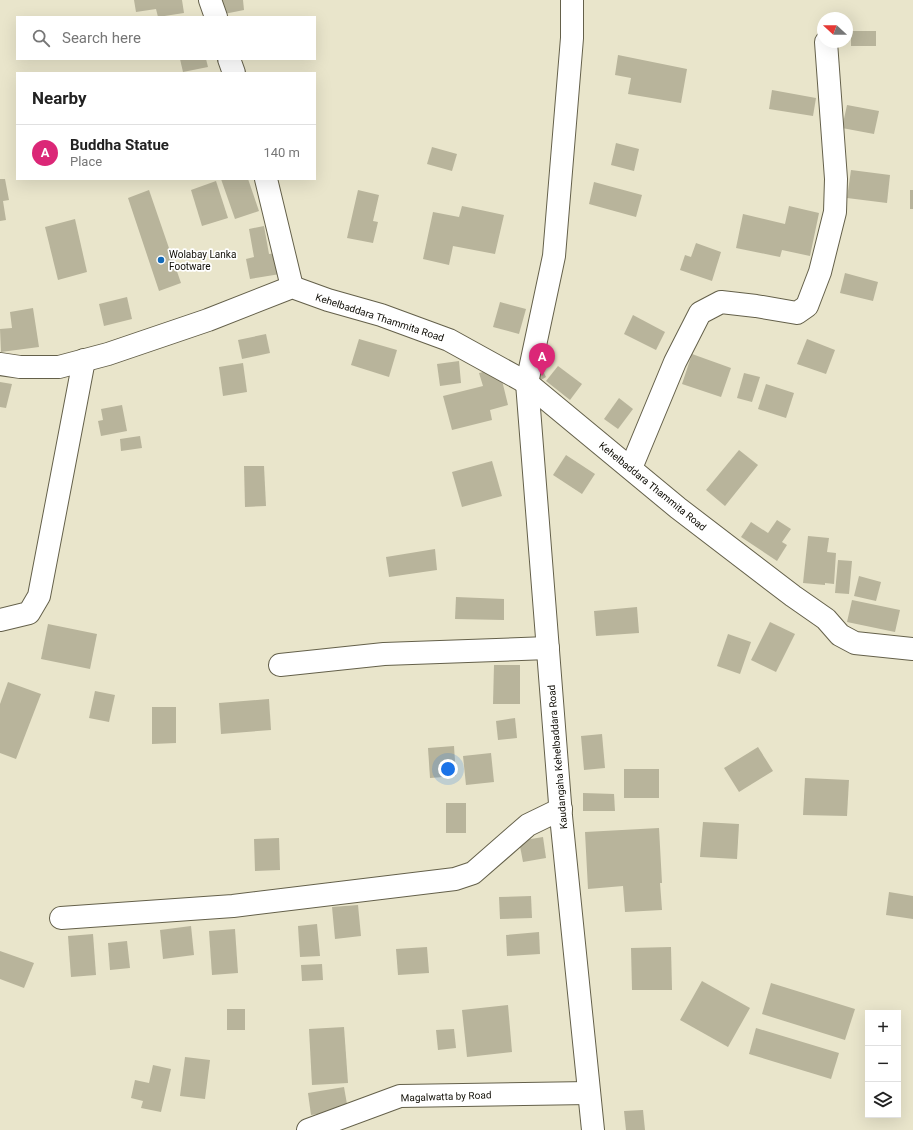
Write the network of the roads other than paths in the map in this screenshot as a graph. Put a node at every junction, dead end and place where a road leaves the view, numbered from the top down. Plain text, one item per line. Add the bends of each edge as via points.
1 (210, 0) edge
2 (572, 0) edge
3 (216, 16) edge
4 (826, 48) edge
5 (229, 60) edge
6 (234, 72) edge
7 (266, 180) edge
8 (292, 286) junction
9 (84, 360) junction
10 (0, 364) edge
11 (527, 383) junction
12 (631, 468) junction
13 (0, 620) edge
14 (548, 648) junction
15 (913, 649) edge
16 (280, 665) dead end
17 (561, 809) junction
18 (61, 918) dead end
19 (589, 1093) junction
20 (308, 1130) edge
21 (593, 1130) edge

1 - 3 street
2 - 11 street, Kaudangaha Kehelbaddara Road via 572,38 554,256
4 - 12 street via 836,179 835,212 820,272 807,306 797,313 721,302 700,313 675,362
5 - 6 street
7 - 8 street
8 - 9 street via 208,320
8 - 11 street, Kehelbaddara Thammita Road via 449,340
9 - 10 street via 59,367
9 - 13 street via 39,596 29,614
11 - 12 street, Kehelbaddara Thammita Road
11 - 14 street, Kaudangaha Kehelbaddara Road
12 - 15 street, Kehelbaddara Thammita Road via 678,508 826,619 840,634 855,643
14 - 16 street via 384,654
14 - 17 street, Kaudangaha Kehelbaddara Road
17 - 18 street via 528,825 473,873 455,879 233,906
17 - 19 street, Kaudangaha Kehelbaddara Road
19 - 20 street, Magalwatta by Road via 400,1096
19 - 21 street, Kaudangaha Kehelbaddara Road

